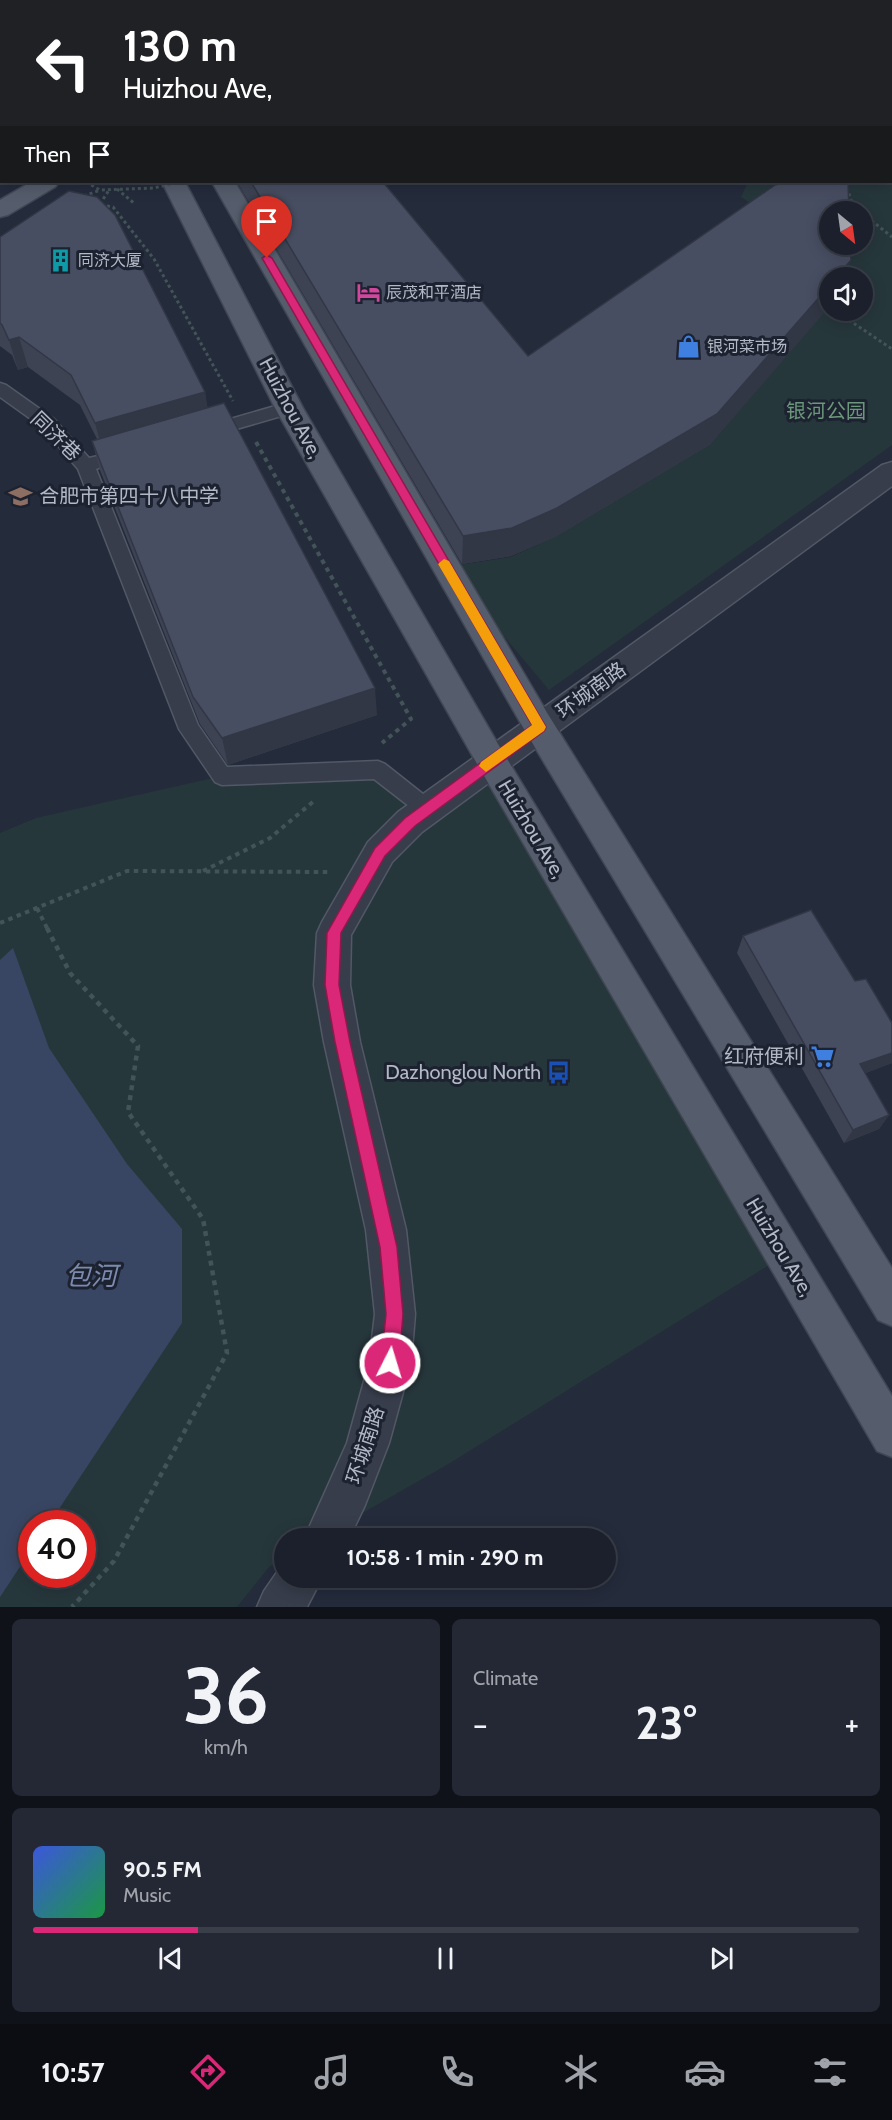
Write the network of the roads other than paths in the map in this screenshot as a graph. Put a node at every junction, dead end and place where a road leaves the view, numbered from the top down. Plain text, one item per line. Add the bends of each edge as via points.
1 (45, 183) edge
2 (174, 183) edge
3 (224, 183) edge
4 (0, 210) edge
5 (0, 389) edge
6 (290, 408) junction
7 (188, 437) edge
8 (120, 456) edge
9 (86, 466) junction
10 (892, 472) edge
11 (539, 727) junction
12 (492, 762) junction
13 (421, 804) dead end
14 (892, 1306) edge
15 (892, 1436) edge
16 (332, 1528) edge
17 (293, 1588) edge
18 (280, 1607) edge

1 - 4 main road
2 - 6 main road, Huizhou Ave,
3 - 11 main road
5 - 9 lane, 同济巷 via 48,423
6 - 7 lane
6 - 12 main road, Huizhou Ave,
8 - 9 lane, 同济巷
9 - 13 lane via 189,729 222,776 378,770
10 - 11 street, 环城南路
11 - 12 street, 环城南路
11 - 14 main road
12 - 15 main road, Huizhou Ave,
12 - 16 street, 环城南路 via 410,822 380,852 334,933 332,985 386,1230 394,1314 390,1363 368,1443
17 - 18 street

